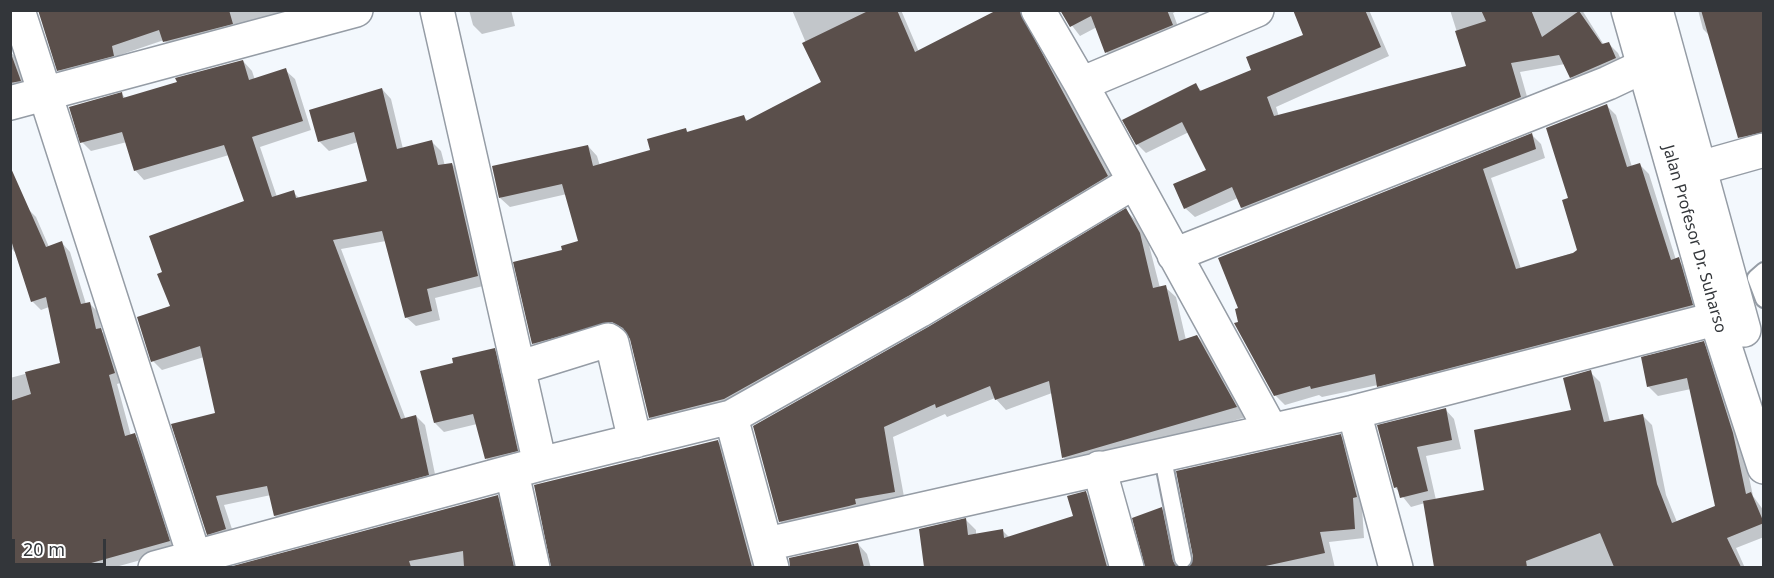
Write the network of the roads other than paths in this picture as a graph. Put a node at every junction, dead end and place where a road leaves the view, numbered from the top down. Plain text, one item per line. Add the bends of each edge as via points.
1 (18, 10) edge
2 (356, 10) edge
3 (437, 10) edge
4 (1038, 10) edge
5 (1257, 10) edge
6 (1628, 10) edge
7 (1656, 10) edge
8 (1644, 66) junction
9 (1082, 84) junction
10 (44, 94) junction
11 (10, 103) edge
12 (1764, 150) edge
13 (1700, 168) junction
14 (1134, 182) junction
15 (1173, 255) junction
16 (1764, 271) edge
17 (1745, 309) edge
18 (518, 368) junction
19 (1764, 392) edge
20 (1354, 412) junction
21 (731, 417) junction
22 (1271, 430) junction
23 (634, 441) junction
24 (1162, 454) junction
25 (1764, 467) edge
26 (526, 468) junction
27 (1100, 468) junction
28 (770, 556) edge
29 (1183, 559) dead end
30 (197, 563) edge
31 (155, 567) edge
32 (533, 567) edge
33 (1127, 567) edge
34 (1396, 567) edge

1 - 10 street
2 - 10 street
3 - 18 street
4 - 9 street
5 - 9 street
6 - 8 street, Jalan Profesor Dr. Suharso
7 - 13 street, Jalan Profesor Dr. Suharso
8 - 15 street
8 - 17 street, Jalan Profesor Dr. Suharso
9 - 14 street
10 - 11 street
10 - 30 street
12 - 13 street
13 - 17 street, Jalan Profesor Dr. Suharso
14 - 15 street
14 - 21 street via 919,311
15 - 22 street
16 - 17 lane via 1756,278
17 - 19 street, Jalan Profesor Dr. Suharso
17 - 20 street
17 - 25 street, Jalan Profesor Dr. Suharso
18 - 23 street via 608,340 612,343
18 - 26 street
20 - 22 street
20 - 34 street
21 - 23 street
21 - 28 street
22 - 24 street
23 - 26 street
24 - 27 street
24 - 29 lane
26 - 30 street
26 - 32 street
27 - 28 street
27 - 33 street
30 - 31 street

